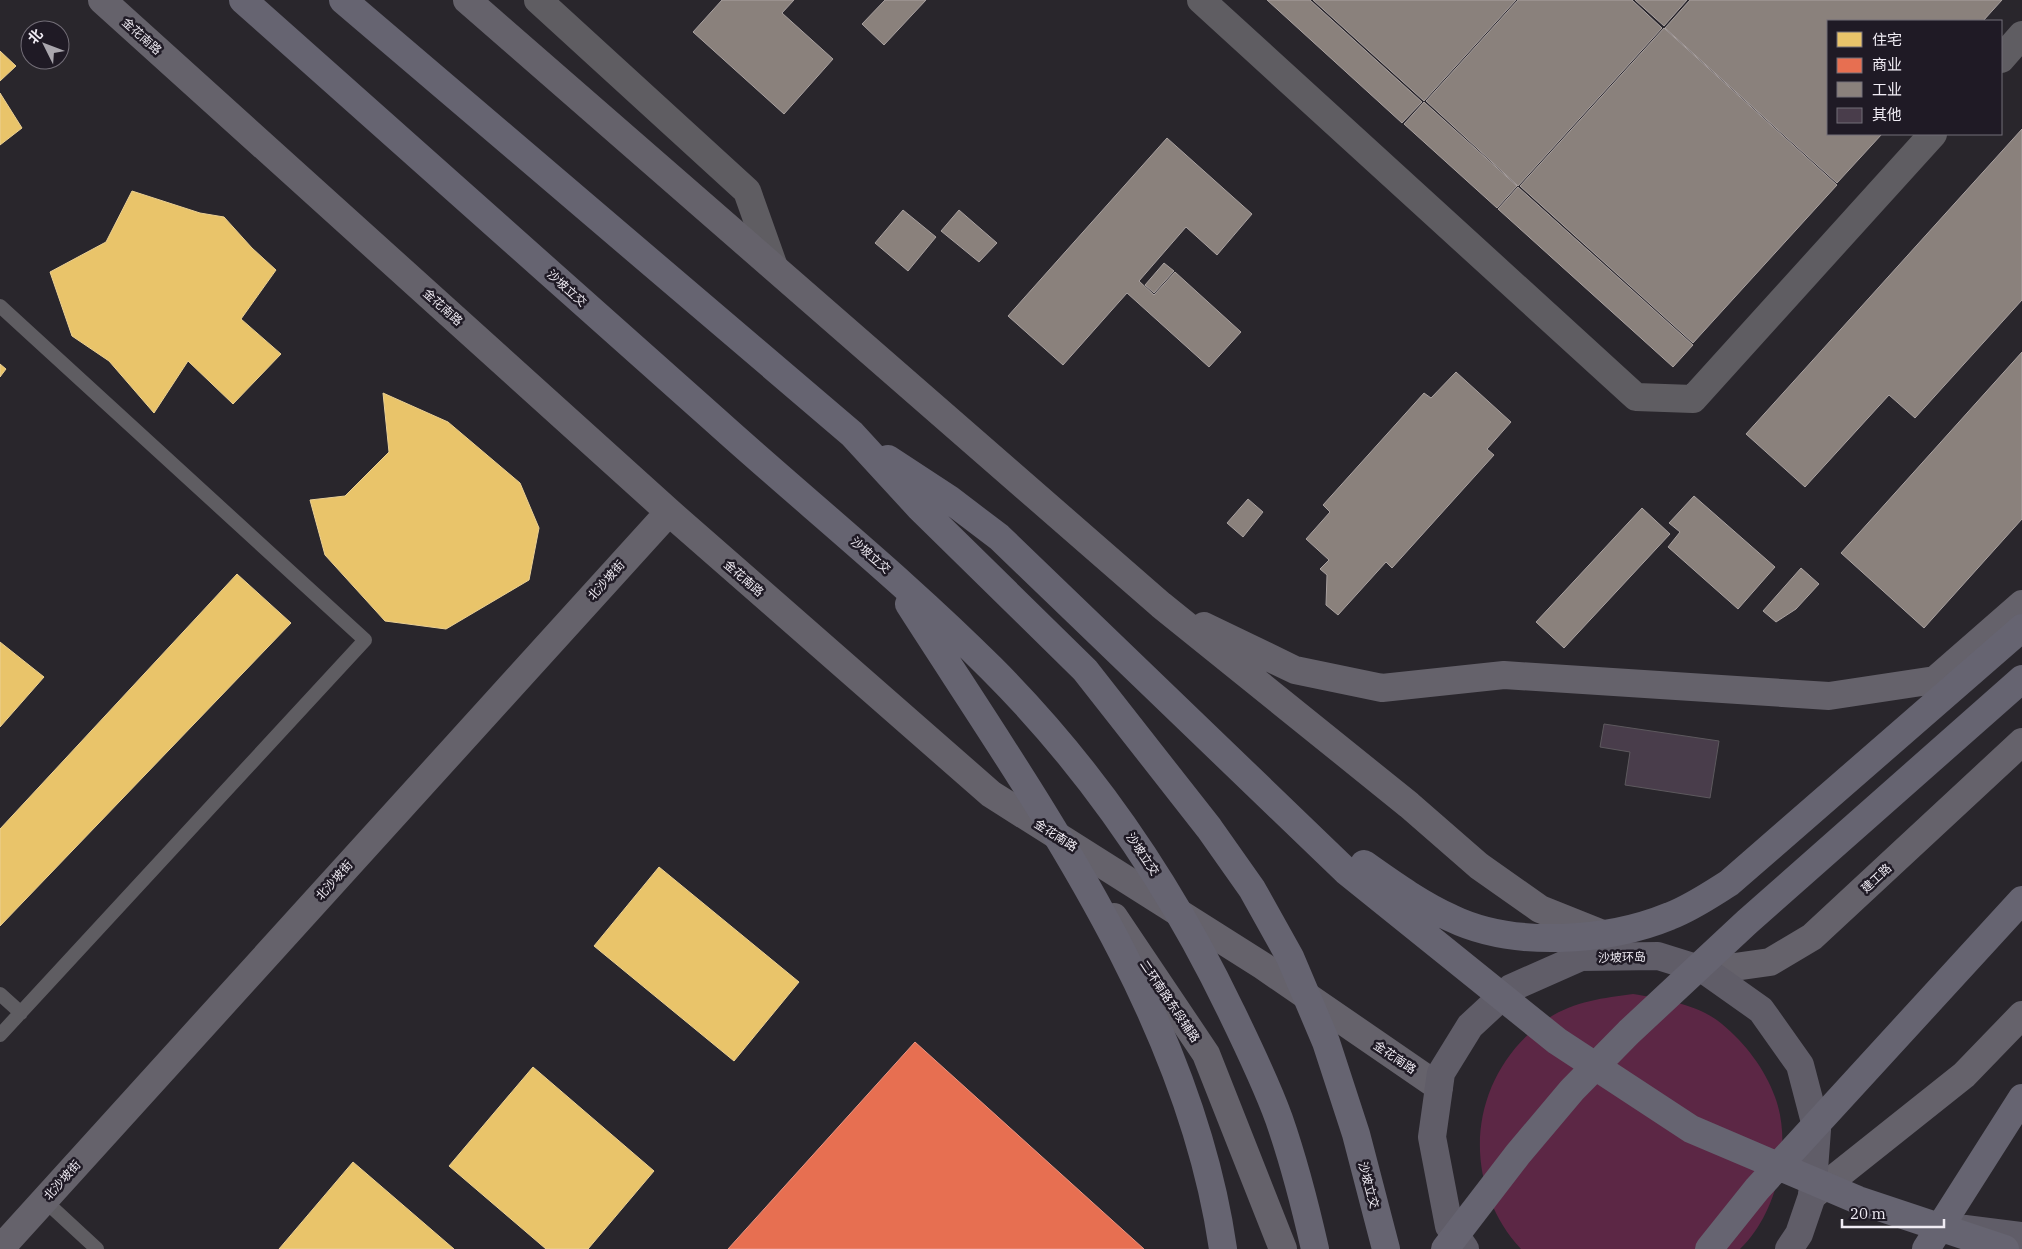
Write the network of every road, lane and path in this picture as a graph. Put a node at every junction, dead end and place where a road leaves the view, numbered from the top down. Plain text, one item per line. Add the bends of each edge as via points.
1 (102, 0) edge
2 (243, 0) edge
3 (343, 0) edge
4 (468, 0) edge
5 (538, 0) edge
6 (1201, 0) edge
7 (2022, 35) edge
8 (2002, 58) edge
9 (1932, 135) edge
10 (774, 268) junction
11 (0, 306) edge
12 (852, 434) junction
13 (668, 512) junction
14 (886, 568) junction
15 (2022, 604) edge
16 (1160, 605) junction
17 (2022, 628) edge
18 (2022, 679) edge
19 (2022, 742) edge
20 (992, 794) junction
21 (1276, 802) junction
22 (2022, 900) edge
23 (1658, 956) junction
24 (1706, 971) junction
25 (0, 994) edge
26 (21, 1013) junction
27 (2022, 1015) edge
28 (0, 1035) edge
29 (1439, 1087) junction
30 (2022, 1098) edge
31 (1812, 1196) junction
32 (44, 1200) junction
33 (2022, 1236) edge
34 (0, 1249) edge
35 (97, 1249) edge
36 (1223, 1249) edge
37 (1283, 1249) edge
38 (1315, 1249) edge
39 (1386, 1249) edge
40 (1445, 1249) edge
41 (1465, 1249) edge
42 (1709, 1249) edge
43 (1789, 1249) edge
44 (1926, 1249) edge
45 (2005, 1249) edge

1 - 13 main road, 金花南路
2 - 14 highway, 沙坡立交 via 746,448
3 - 12 highway, 沙坡立交
4 - 10 main road
5 - 10 street via 747,191
6 - 9 street via 1636,397 1693,399
7 - 8 street
10 - 16 main road
11 - 26 lane via 365,640
12 - 21 highway via 999,537
12 - 39 highway, 沙坡立交 via 920,508 1085,670 1209,828 1252,889 1290,957 1326,1042 1356,1134
13 - 20 main road, 金花南路
13 - 32 main road, 北沙坡街
14 - 36 highway via 1042,812 1099,910 1154,1018 1202,1152
14 - 38 highway, 沙坡立交 via 993,670 1093,782 1154,869 1206,959 1278,1118 1301,1190
15 - 16 main road via 1935,680 1829,696 1504,675 1382,688 1295,670
16 - 23 main road via 1409,805 1478,866 1540,909
17 - 21 highway via 1729,883 1670,916 1638,927 1566,938 1527,937 1451,919 1393,884
18 - 40 highway via 1629,1032 1572,1090
19 - 24 main road, 建工路 via 1812,937 1770,962
20 - 29 main road, 金花南路 via 1263,966
20 - 37 main road, 二环南路东段辅路 via 1114,917 1206,1054
21 - 45 highway via 1346,871 1557,1042 1691,1129 1858,1200
22 - 42 highway via 1757,1189
23 - 24 main road, 沙坡环岛
23 - 29 main road, 沙坡环岛 via 1581,958 1511,988 1470,1026 1441,1073
24 - 31 main road, 沙坡环岛 via 1761,1010 1800,1065 1817,1130
25 - 26 lane
26 - 28 lane
27 - 31 main road via 1964,1074
29 - 41 main road, 沙坡环岛 via 1432,1138 1449,1226
30 - 44 highway
31 - 33 main road via 1952,1228
31 - 43 main road, 沙坡环岛 via 1799,1234
32 - 34 main road, 北沙坡街
32 - 35 lane

